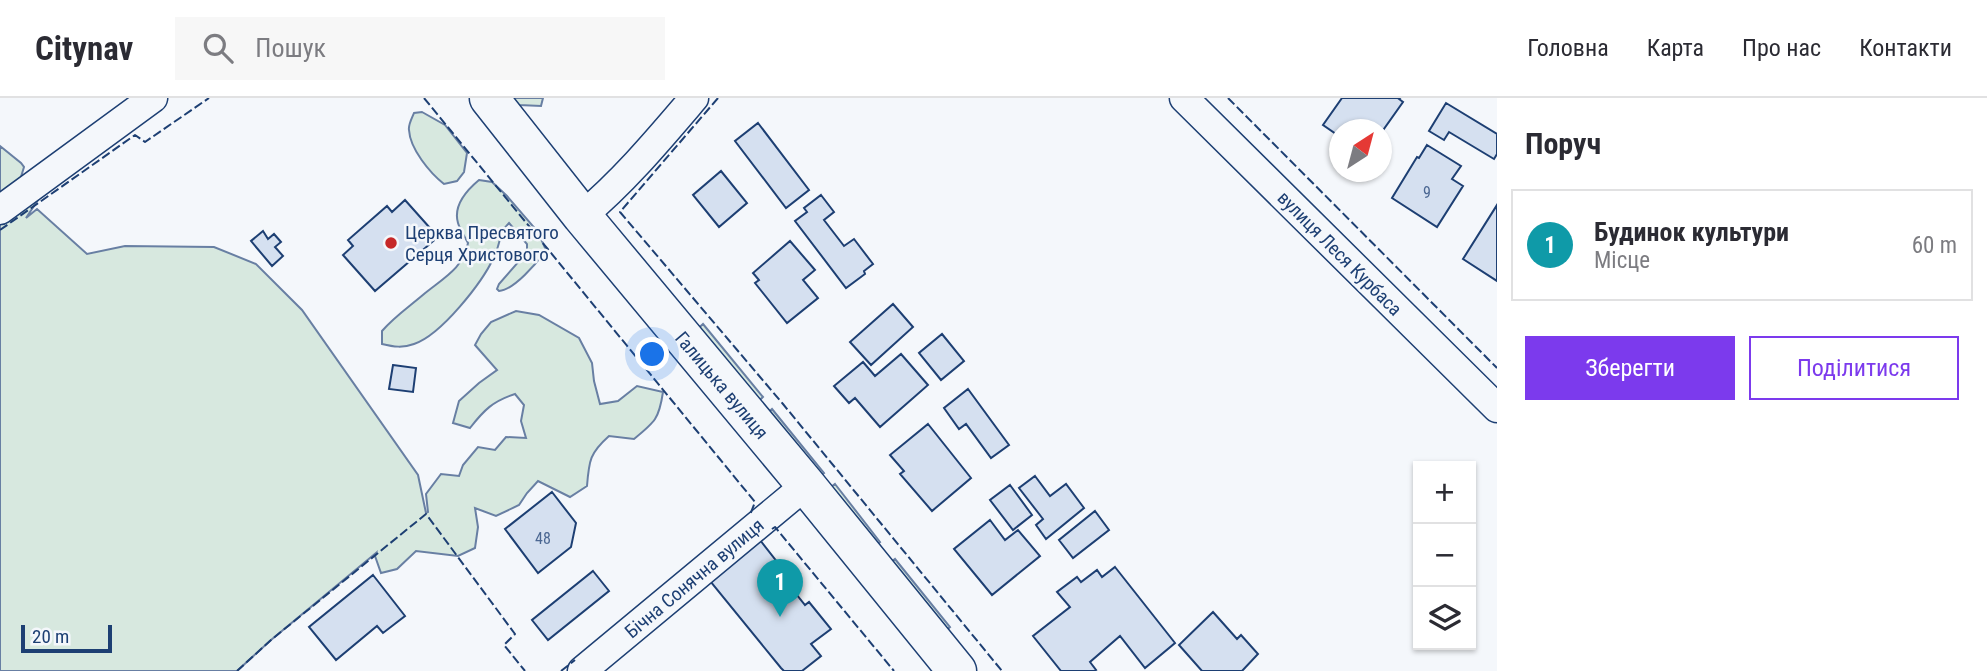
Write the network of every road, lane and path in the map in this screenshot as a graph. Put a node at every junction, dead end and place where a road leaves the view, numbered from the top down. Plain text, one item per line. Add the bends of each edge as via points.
1 (153, 98) edge
2 (489, 98) edge
3 (694, 98) edge
4 (1184, 98) edge
5 (0, 210) edge
6 (582, 216) junction
7 (1497, 408) edge
8 (806, 485) junction
9 (582, 671) edge
10 (957, 671) edge

1 - 5 street
2 - 6 street, Галицька вулиця
3 - 6 street via 632,170
4 - 7 street, вулиця Леся Курбаса
6 - 8 street, Галицька вулиця
8 - 9 street, Бічна Сонячна вулиця
8 - 10 street, Галицька вулиця

